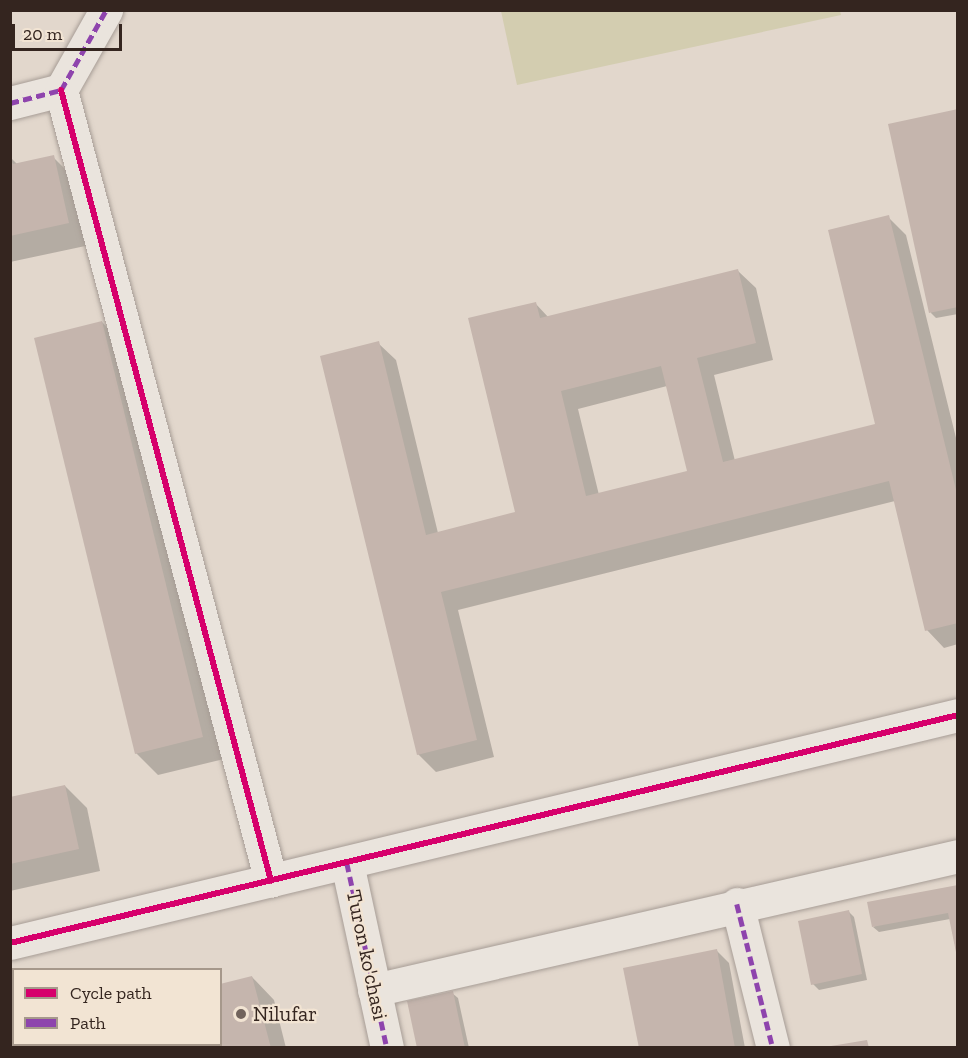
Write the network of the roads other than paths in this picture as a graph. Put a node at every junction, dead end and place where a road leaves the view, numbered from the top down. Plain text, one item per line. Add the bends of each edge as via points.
1 (106, 10) edge
2 (61, 90) junction
3 (10, 103) edge
4 (957, 716) edge
5 (957, 856) edge
6 (346, 862) junction
7 (271, 881) junction
8 (737, 904) junction
9 (10, 943) edge
10 (374, 990) junction
11 (387, 1047) edge
12 (773, 1047) edge

1 - 2 street
2 - 3 street
2 - 7 street
4 - 6 street
5 - 8 street
6 - 7 street
6 - 10 street, Turon ko'chasi
7 - 9 street
8 - 10 street
8 - 12 street
10 - 11 street, Turon ko'chasi

